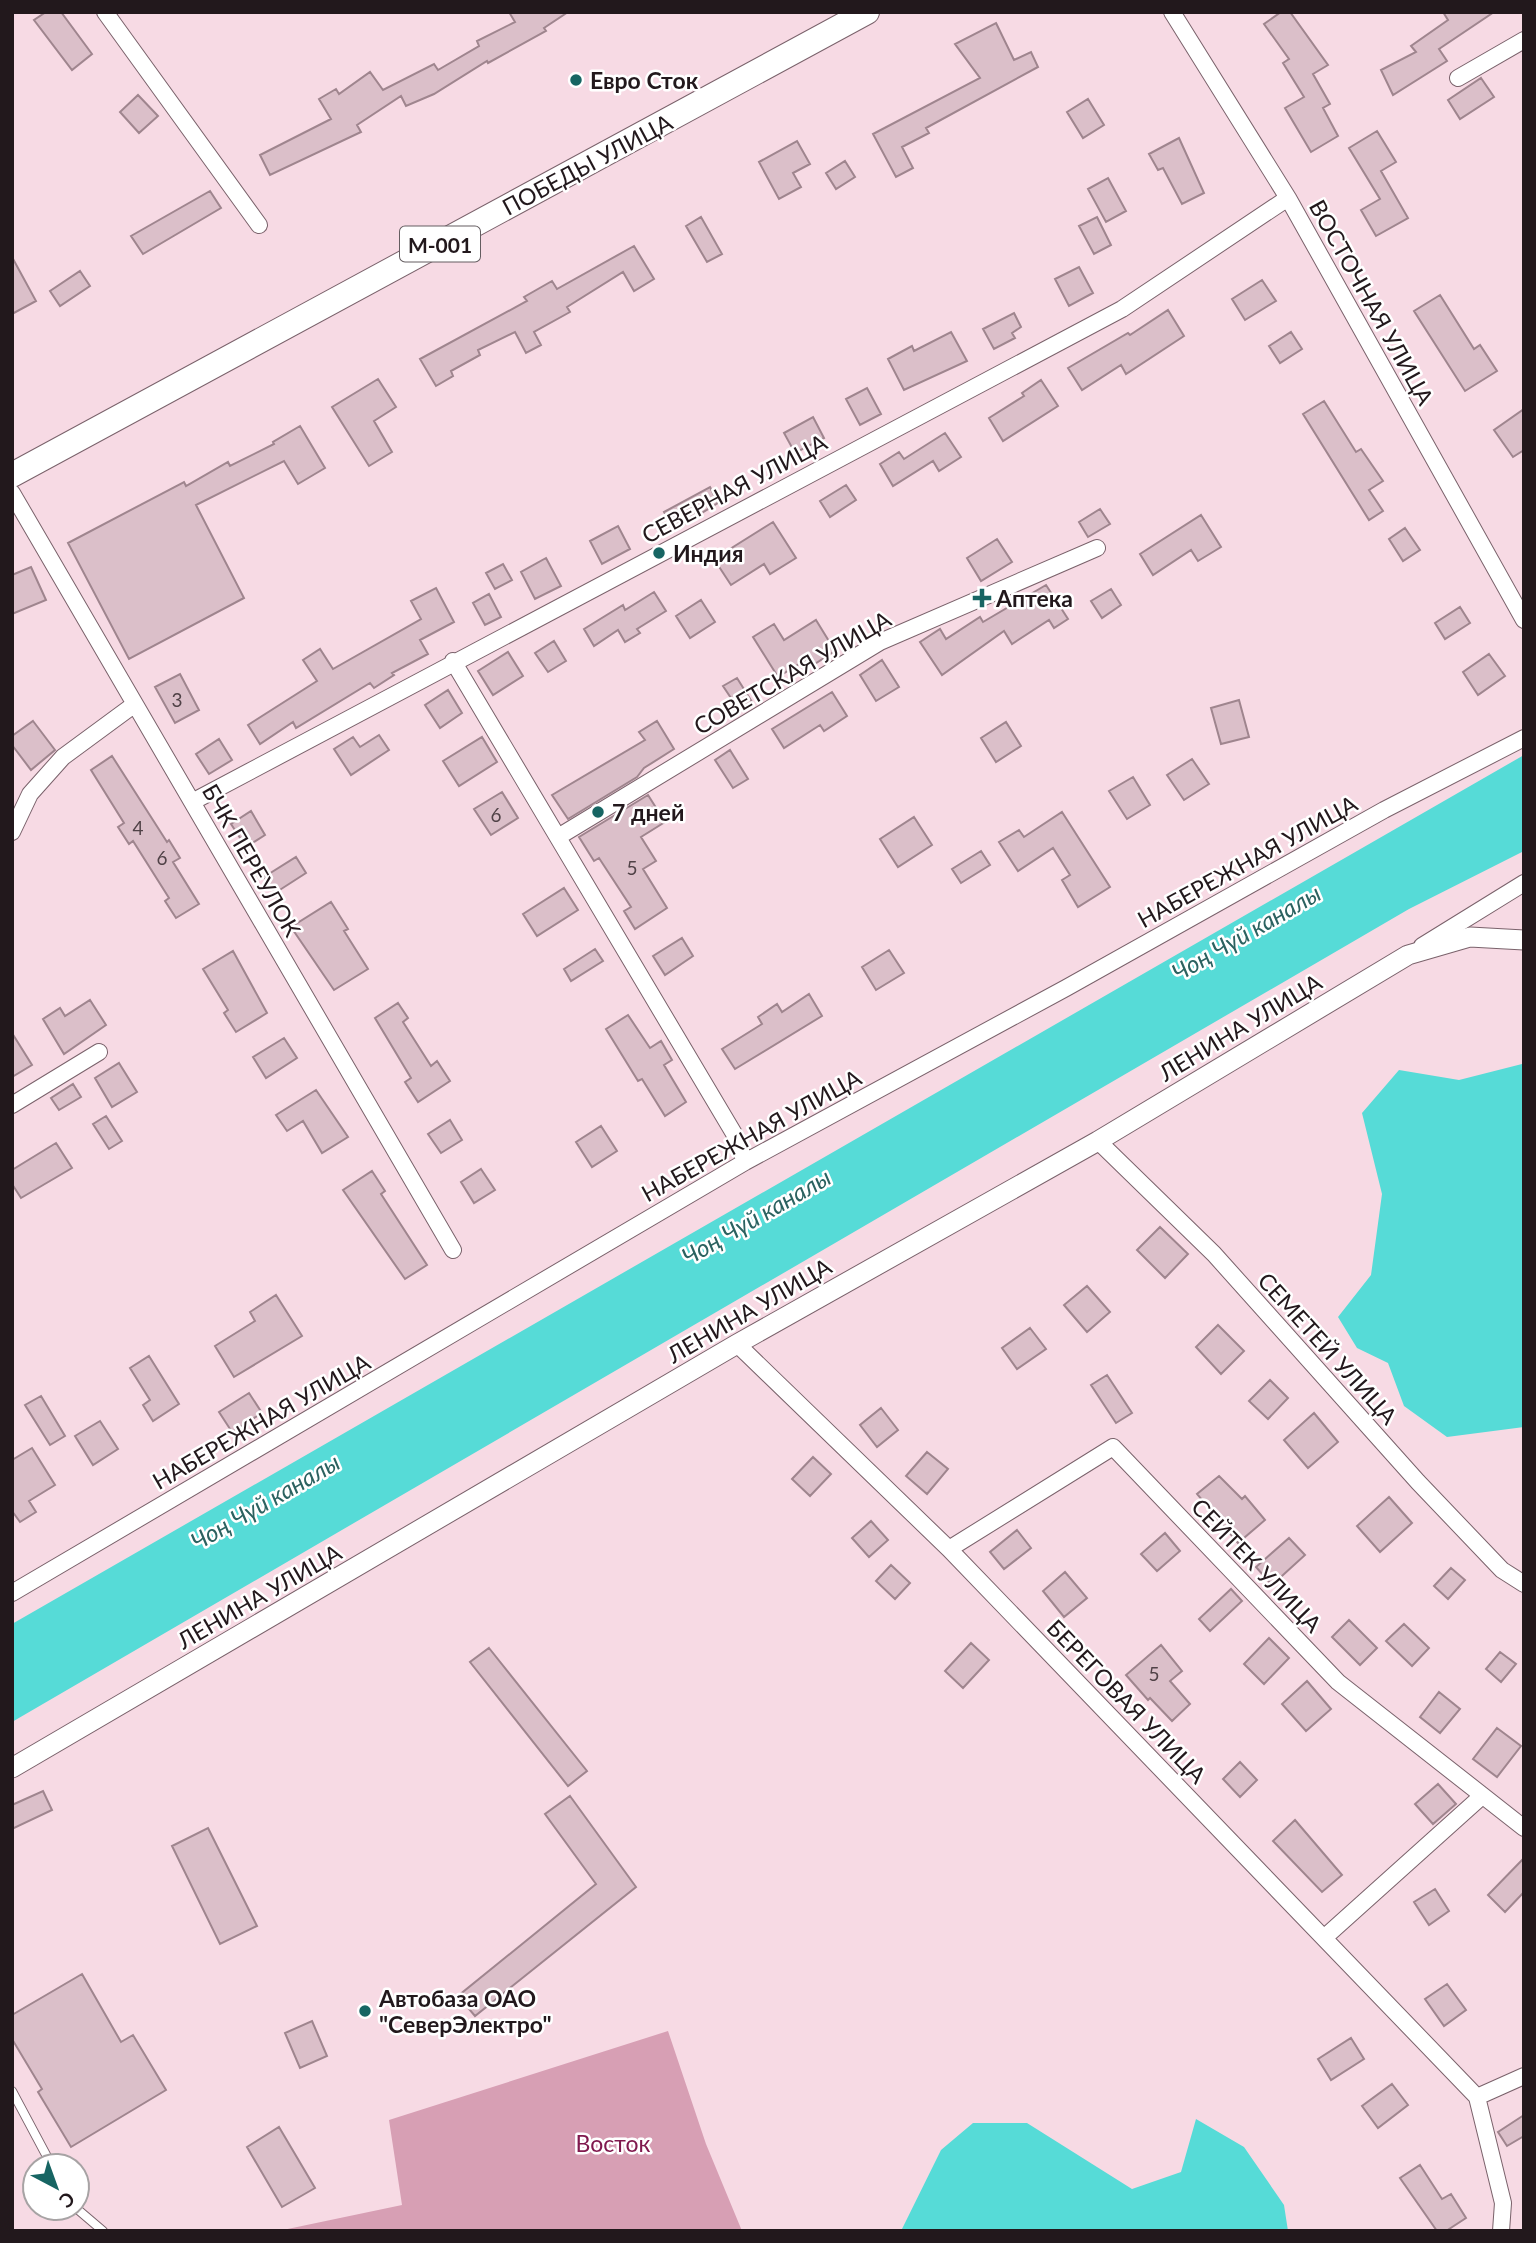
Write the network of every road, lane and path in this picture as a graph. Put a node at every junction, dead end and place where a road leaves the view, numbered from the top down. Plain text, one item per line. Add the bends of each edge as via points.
1 (105, 12) edge
2 (867, 12) edge
3 (1172, 12) edge
4 (1524, 40) edge
5 (1458, 78) dead end
6 (1288, 198) junction
7 (259, 225) dead end
8 (12, 475) edge
9 (12, 493) edge
10 (1097, 548) dead end
11 (1524, 620) edge
12 (453, 661) junction
13 (135, 704) junction
14 (1524, 738) edge
15 (192, 802) junction
16 (12, 832) edge
17 (558, 837) junction
18 (1524, 883) edge
19 (1524, 940) edge
20 (1408, 955) junction
21 (99, 1052) dead end
22 (12, 1105) edge
23 (1098, 1141) junction
24 (745, 1162) junction
25 (453, 1251) dead end
26 (737, 1344) junction
27 (949, 1549) junction
28 (1524, 1584) edge
29 (12, 1593) edge
30 (12, 1768) edge
31 (1482, 1797) junction
32 (1524, 1828) edge
33 (1325, 1937) junction
34 (1524, 2076) edge
35 (12, 2091) edge
36 (1477, 2097) junction
37 (45, 2152) edge
38 (1501, 2231) edge

1 - 7 street
2 - 8 main road, ПОБЕДЫ УЛИЦА / М-001
3 - 6 street, ВОСТОЧНАЯ УЛИЦА
4 - 5 street
6 - 11 street, ВОСТОЧНАЯ УЛИЦА
6 - 12 street, СЕВЕРНАЯ УЛИЦА via 1122,309
9 - 13 street, БЧК ПЕРЕУЛОК
10 - 17 street, СОВЕТСКАЯ УЛИЦА via 880,642
12 - 15 street, СЕВЕРНАЯ УЛИЦА
12 - 17 street
13 - 15 street, БЧК ПЕРЕУЛОК
13 - 16 street via 63,757 30,794
14 - 24 street, НАБЕРЕЖНАЯ УЛИЦА via 1384,810
15 - 25 street, БЧК ПЕРЕУЛОК
17 - 24 street via 736,1137
18 - 20 street
19 - 20 street, ЛЕНИНА УЛИЦА via 1470,937
20 - 23 street, ЛЕНИНА УЛИЦА
21 - 22 street
23 - 26 street, ЛЕНИНА УЛИЦА
23 - 28 street, СЕМЕТЕЙ УЛИЦА via 1214,1254 1493,1560
24 - 29 street, НАБЕРЕЖНАЯ УЛИЦА
26 - 27 street, БЕРЕГОВАЯ УЛИЦА
26 - 30 street, ЛЕНИНА УЛИЦА
27 - 31 street, СЕЙТЕК УЛИЦА via 1113,1447 1338,1682
27 - 33 street, БЕРЕГОВАЯ УЛИЦА
31 - 32 street, СЕЙТЕК УЛИЦА
31 - 33 street
33 - 36 street, БЕРЕГОВАЯ УЛИЦА
34 - 36 street
35 - 37 lane
36 - 38 street, БЕРЕГОВАЯ УЛИЦА via 1503,2203

